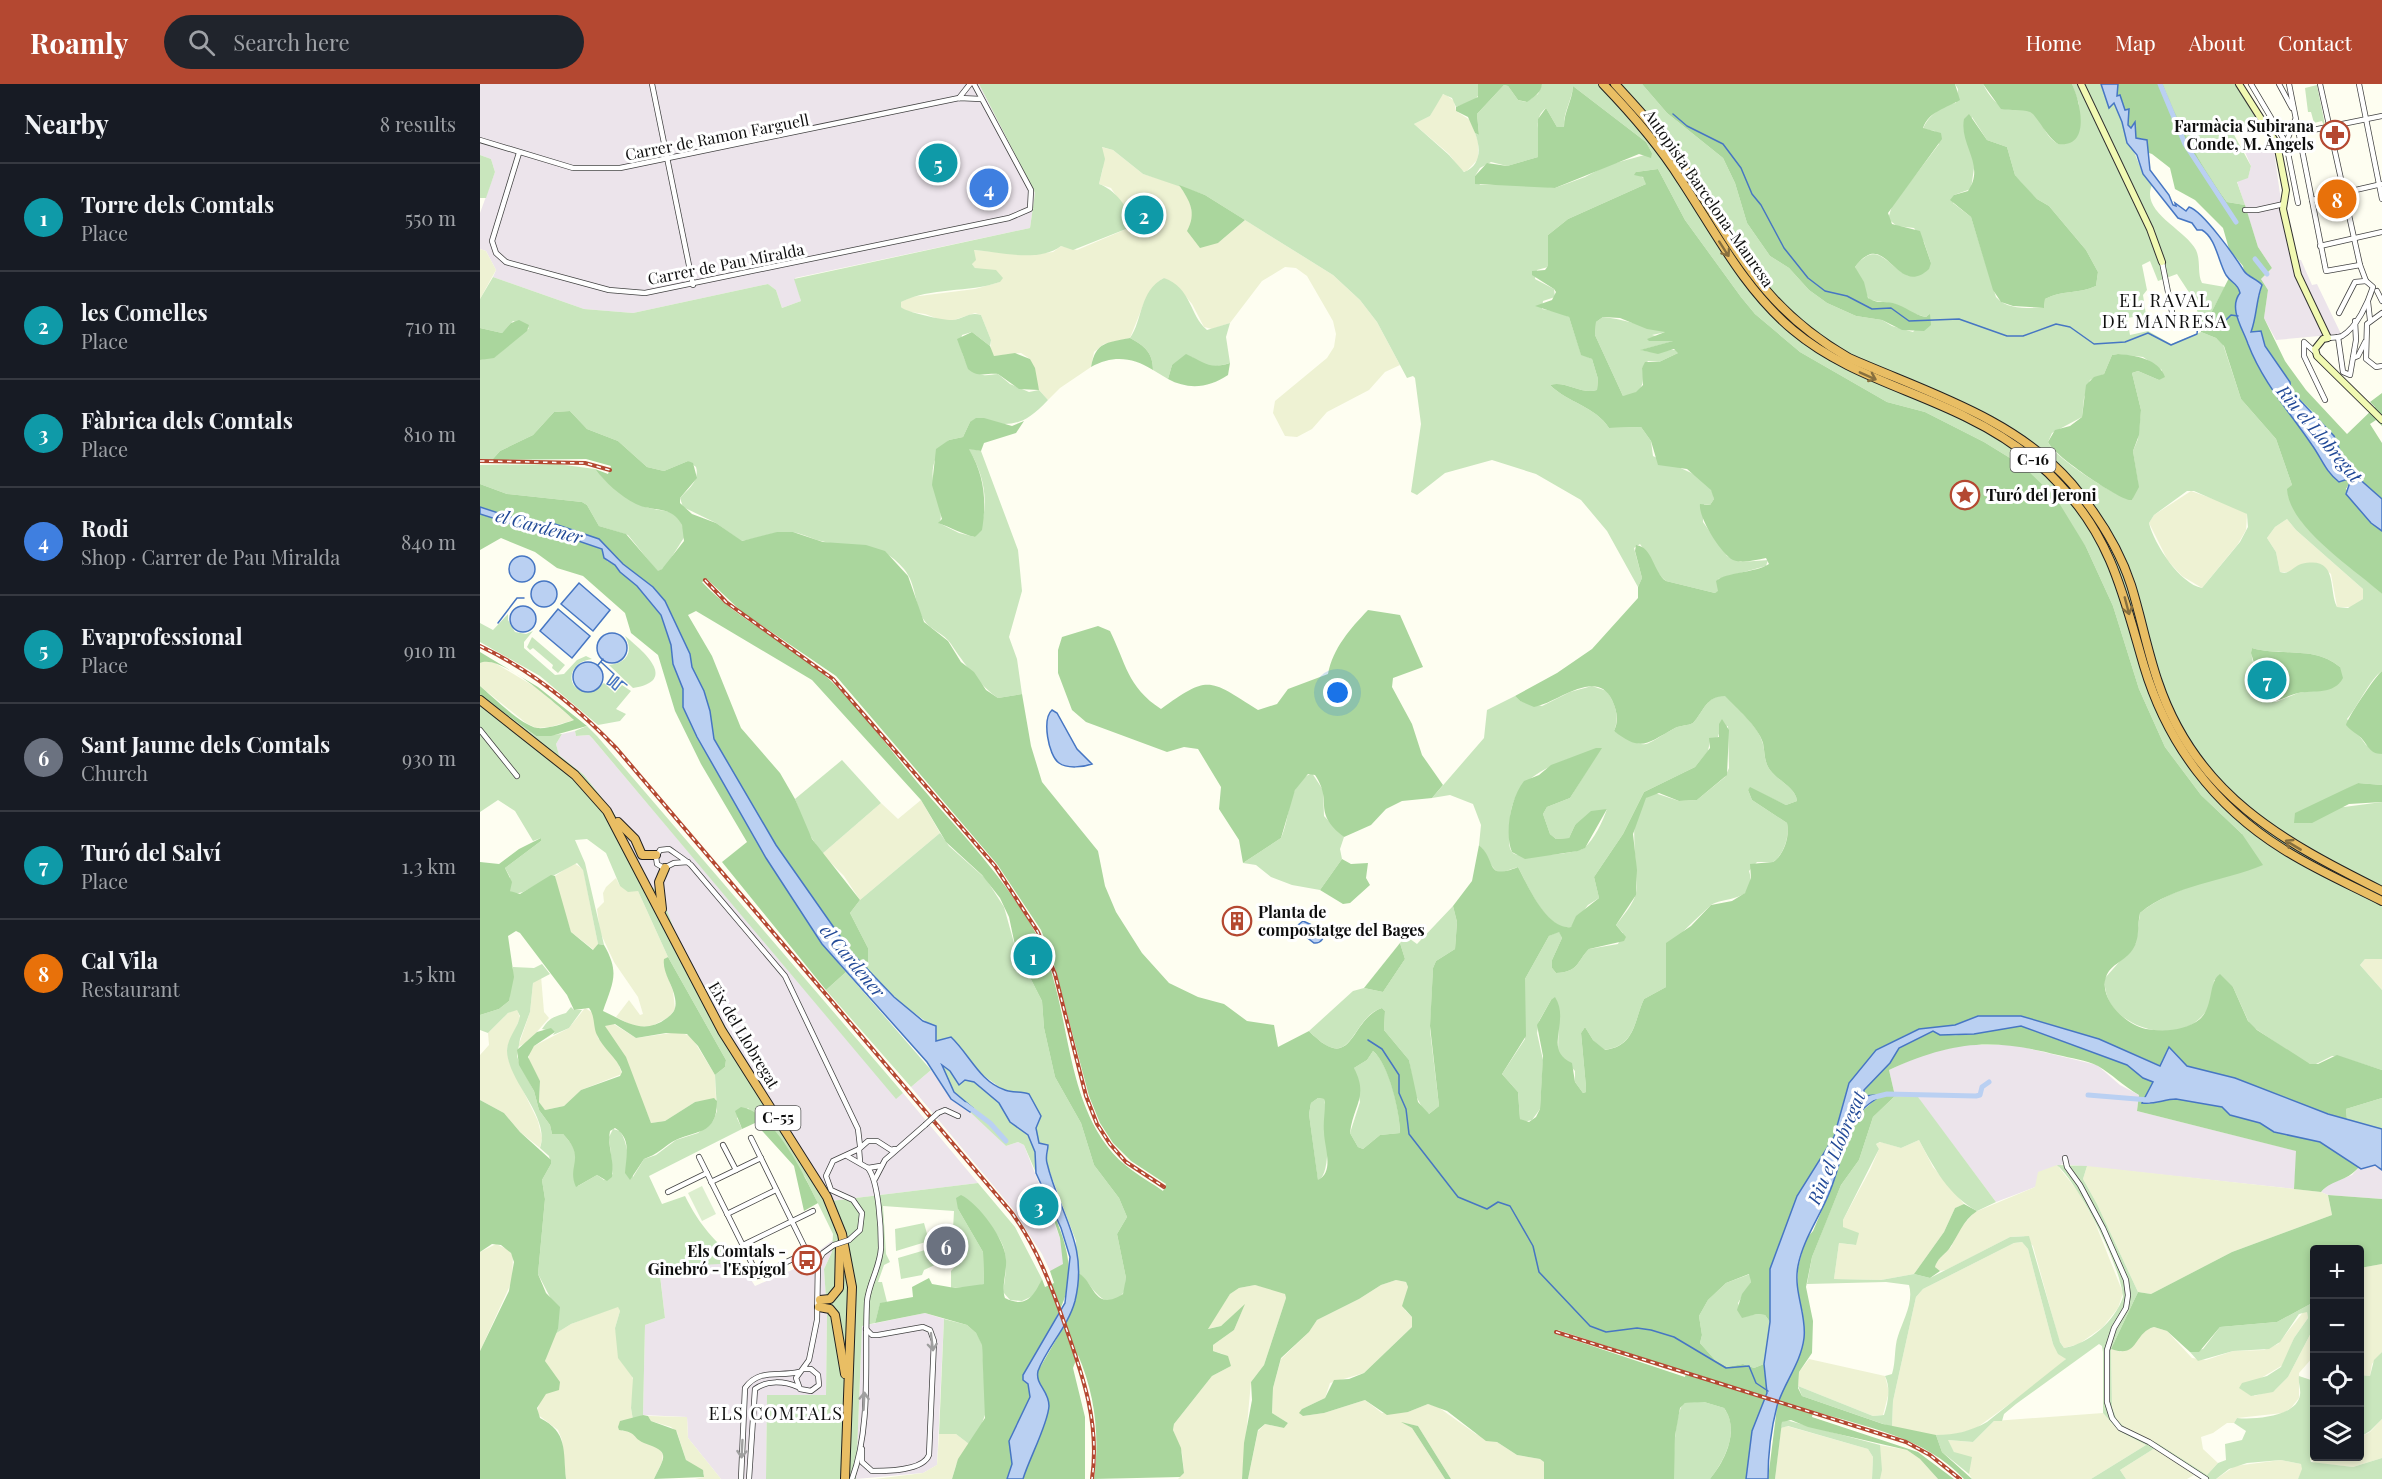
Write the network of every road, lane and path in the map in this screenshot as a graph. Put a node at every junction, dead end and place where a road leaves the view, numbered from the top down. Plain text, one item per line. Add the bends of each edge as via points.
1 (652, 84) edge
2 (972, 84) edge
3 (1603, 84) edge
4 (1615, 84) edge
5 (2081, 84) edge
6 (2239, 84) edge
7 (2251, 84) edge
8 (2278, 84) edge
9 (2289, 84) edge
10 (2320, 84) edge
11 (2359, 84) edge
12 (959, 98) junction
13 (981, 99) junction
14 (2294, 113) junction
15 (2382, 116) edge
16 (2295, 119) junction
17 (2366, 119) junction
18 (2330, 127) junction
19 (2298, 134) junction
20 (480, 140) edge
21 (2286, 143) junction
22 (519, 153) junction
23 (668, 160) junction
24 (2381, 185) edge
25 (2344, 193) junction
26 (2382, 199) edge
27 (2312, 200) junction
28 (2298, 203) dead end
29 (2284, 204) junction
30 (2245, 210) dead end
31 (2382, 232) edge
32 (2354, 238) junction
33 (2320, 246) junction
34 (2162, 262) joint
35 (2360, 265) junction
36 (2366, 281) junction
37 (693, 285) junction
38 (2375, 289) junction
39 (2368, 301) junction
40 (2382, 301) edge
41 (2382, 313) edge
42 (2339, 314) dead end
43 (2370, 320) junction
44 (2355, 321) junction
45 (2141, 322) dead end
46 (2338, 338) junction
47 (2328, 339) junction
48 (2366, 341) junction
49 (2316, 353) junction
50 (2354, 358) junction
51 (2382, 366) edge
52 (2325, 400) dead end
53 (2382, 420) edge
54 (480, 700) edge
55 (480, 706) edge
56 (480, 730) edge
57 (517, 777) dead end
58 (590, 790) junction
59 (674, 854) junction
60 (656, 855) junction
61 (688, 862) junction
62 (674, 863) junction
63 (665, 868) junction
64 (2382, 891) edge
65 (2382, 901) edge
66 (674, 940) junction
67 (958, 1116) dead end
68 (858, 1129) junction
69 (751, 1138) dead end
70 (871, 1140) junction
71 (723, 1145) dead end
72 (884, 1146) junction
73 (860, 1148) junction
74 (901, 1148) junction
75 (845, 1156) junction
76 (699, 1157) dead end
77 (761, 1158) junction
78 (2065, 1158) dead end
79 (885, 1160) junction
80 (860, 1162) junction
81 (880, 1166) junction
82 (868, 1168) junction
83 (736, 1170) junction
84 (707, 1173) junction
85 (875, 1181) junction
86 (711, 1182) junction
87 (776, 1190) junction
88 (668, 1192) dead end
89 (813, 1211) dead end
90 (727, 1214) junction
91 (792, 1221) junction
92 (743, 1245) junction
93 (837, 1245) junction
94 (807, 1252) junction
95 (818, 1261) junction
96 (830, 1299) junction
97 (819, 1304) junction
98 (830, 1309) junction
99 (866, 1329) junction
100 (878, 1335) junction
101 (866, 1347) junction
102 (808, 1360) junction
103 (812, 1369) junction
104 (801, 1370) junction
105 (845, 1374) junction
106 (798, 1387) junction
107 (861, 1434) junction
108 (741, 1479) edge
109 (749, 1479) edge
110 (842, 1479) edge
111 (852, 1479) edge
112 (2206, 1479) edge

1 - 23 street
2 - 12 street
2 - 13 street
3 -> 65 highway, Autopista Barcelona-Manresa / C-16 via 1659,148 1739,271 1792,330 1859,372 1966,417 1998,435 2038,463 2062,487 2090,522 2116,571 2160,710 2200,777 2225,805 2282,849
64 -> 4 highway, Autopista Barcelona-Manresa / C-16 via 2329,866 2276,834 2237,805 2211,777 2169,711 2131,585 2115,550 2102,524 2071,483 2006,429 1849,358 1787,314 1750,273 1665,141
5 - 34 street
6 - 29 street via 2277,144 2286,190
7 - 21 street
8 - 14 street
9 - 14 street
10 - 18 street
11 - 17 street
12 - 13 street, Carrer de Ramon Farguell
12 - 23 street, Carrer de Ramon Farguell
13 - 37 street, Carrer de Pau Miralda via 1031,190 1030,209 1009,218
14 - 16 street
15 - 17 street
16 - 19 street
16 - 21 street
17 - 18 street
17 - 24 street
18 - 19 street
18 - 25 street
19 - 27 street
20 - 22 street, Carrer de Ramon Farguell
21 - 28 street
22 - 23 street, Carrer de Ramon Farguell via 573,168
22 - 37 street, Carrer de Pau Miralda via 492,241 496,253 506,262 609,290 645,293
23 - 37 street
24 - 25 street
24 - 26 street
25 - 27 street
25 - 32 street
27 - 33 street
29 - 30 street
29 - 47 street via 2298,275
31 - 32 street
32 - 33 street
32 - 35 street
33 - 35 street via 2326,271
34 - 45 street via 2171,323 2161,328
35 - 36 street
36 - 38 street
36 - 42 street via 2355,282
38 - 39 street
38 - 40 street
39 - 43 street
39 - 44 street
41 - 43 street
43 - 48 street
44 - 46 street
44 - 50 street
46 - 47 street
46 - 50 street via 2343,372 2350,375
47 - 49 street via 2317,344
48 - 50 street
48 - 51 street via 2366,359
49 - 52 street via 2304,342 2304,356
49 - 53 street
54 - 58 highway, Eix del Llobregat / C-55
55 - 93 highway, Eix del Llobregat / C-55 via 573,778 604,813 700,1002 811,1180 829,1216
56 - 57 street
58 - 60 highway via 635,838 642,855
58 - 66 highway, Eix del Llobregat / C-55 via 620,832
59 - 60 street via 666,849
59 - 61 street
59 - 62 street
60 - 63 street via 657,864
61 - 62 street
61 - 68 street via 781,969
62 - 63 street
63 - 66 highway via 659,896
66 - 110 highway, Eix del Llobregat / C-55 via 722,1031 826,1197 842,1234 851,1270 853,1306
67 - 74 street, bridge via 945,1110 938,1113
68 - 70 street
68 - 73 street
69 - 77 street
70 - 72 street
70 - 73 street
71 - 83 street
72 - 74 street via 891,1150
72 - 79 street
73 - 75 street
73 - 80 street
74 - 79 street
75 - 80 street
75 - 93 street, bridge via 833,1161 826,1176 831,1190 853,1200 861,1210 862,1226 849,1240
76 - 84 street
77 - 83 street
77 - 87 street
78 - 112 street via 2126,1280 2126,1308 2107,1350 2107,1402 2112,1418 2120,1428 2150,1442
79 - 81 street
80 - 82 street
81 - 82 street
81 - 85 street
82 - 85 street
83 - 86 street
84 - 86 street
84 - 88 street
85 - 99 street via 881,1246 868,1298
86 - 90 street
87 - 90 street
87 - 91 street
89 - 91 street
90 - 92 street
91 - 92 street
91 - 94 street
92 - 94 street via 758,1276
93 - 95 street via 823,1252
93 - 96 highway via 839,1288
93 - 105 highway, Eix del Llobregat / C-55 via 847,1287
94 - 95 street
95 - 97 street
96 - 97 highway
96 - 98 highway
97 - 98 highway
97 - 102 street
98 - 105 highway via 837,1322
99 - 100 street
99 - 101 street
100 - 101 street
100 -> 107 street via 923,1327 932,1333 929,1456 922,1465 872,1471 862,1462
107 -> 101 street
102 - 103 street
102 - 104 street
103 - 104 street
103 - 106 street via 819,1378 817,1387 807,1392
104 - 106 street via 796,1380
104 -> 108 street via 762,1374 745,1388
105 - 110 highway, Eix del Llobregat / C-55
106 - 109 street via 768,1383 755,1389
107 - 111 street

